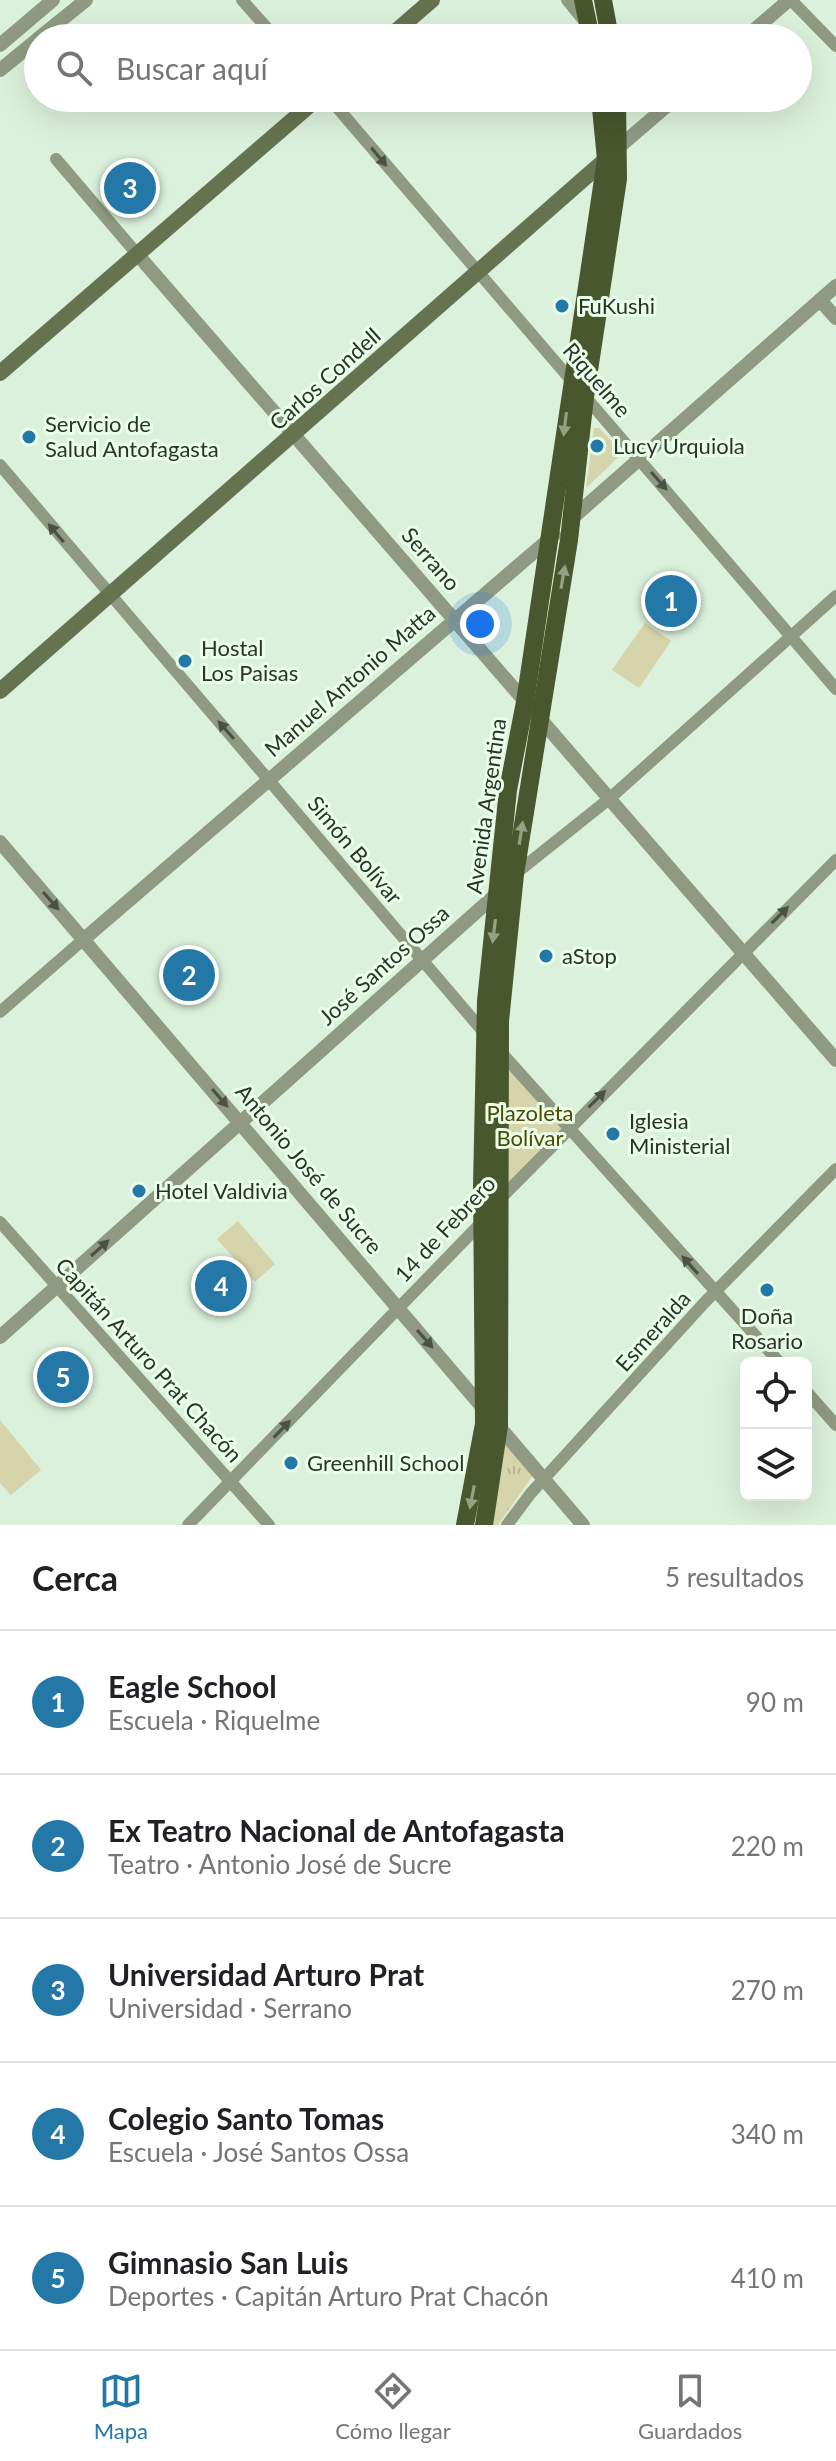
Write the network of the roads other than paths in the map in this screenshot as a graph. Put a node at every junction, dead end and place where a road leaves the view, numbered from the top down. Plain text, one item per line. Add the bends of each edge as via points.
1 (53, 0) edge
2 (86, 0) edge
3 (242, 0) edge
4 (432, 0) edge
5 (567, 0) edge
6 (583, 0) edge
7 (603, 0) edge
8 (790, 0) edge
9 (25, 24) edge
10 (57, 24) edge
11 (263, 24) edge
12 (404, 24) edge
13 (584, 24) edge
14 (588, 24) edge
15 (607, 24) edge
16 (762, 24) edge
17 (24, 25) edge
18 (0, 45) edge
19 (836, 46) edge
20 (24, 51) edge
21 (0, 70) edge
22 (302, 112) edge
23 (341, 112) edge
24 (603, 112) edge
25 (616, 112) edge
26 (660, 112) edge
27 (612, 153) junction
28 (56, 159) dead end
29 (137, 254) junction
30 (478, 273) junction
31 (836, 286) edge
32 (820, 300) junction
33 (836, 318) edge
34 (0, 373) edge
35 (571, 381) junction
36 (585, 397) junction
37 (295, 435) junction
38 (640, 458) junction
39 (0, 465) edge
40 (572, 519) junction
41 (551, 537) junction
42 (110, 596) junction
43 (836, 596) edge
44 (455, 620) junction
45 (790, 637) junction
46 (836, 689) edge
47 (0, 691) edge
48 (525, 702) junction
49 (539, 718) junction
50 (269, 780) junction
51 (609, 799) junction
52 (0, 842) edge
53 (836, 860) edge
54 (515, 874) junction
55 (498, 893) junction
56 (84, 939) junction
57 (741, 954) junction
58 (422, 960) junction
59 (0, 1012) edge
60 (483, 1031) junction
61 (499, 1051) junction
62 (836, 1060) edge
63 (240, 1123) junction
64 (567, 1129) junction
65 (836, 1169) edge
66 (498, 1201) junction
67 (484, 1221) junction
68 (0, 1222) edge
69 (57, 1286) junction
70 (716, 1293) junction
71 (398, 1308) junction
72 (0, 1337) edge
73 (775, 1357) edge
74 (812, 1398) edge
75 (484, 1408) junction
76 (836, 1425) edge
77 (499, 1426) junction
78 (544, 1479) junction
79 (231, 1482) junction
80 (188, 1525) edge
81 (269, 1525) edge
82 (465, 1525) edge
83 (484, 1525) edge
84 (507, 1525) edge
85 (583, 1525) edge

1 - 9 street
2 - 10 street
3 - 11 street
4 - 12 main road
5 - 13 street
6 - 14 main road
7 - 15 main road
8 - 16 street
8 - 19 street
17 - 18 street
20 - 21 street
22 - 29 main road
23 -> 30 street, Riquelme
24 - 27 main road, Avenida Argentina
25 - 27 main road, Avenida Argentina
26 - 27 street, Carlos Condell
27 - 30 main road, Carlos Condell
27 - 35 main road, Avenida Argentina
27 - 36 main road, Avenida Argentina
28 - 29 street, Serrano
29 - 34 main road
29 - 37 street, Serrano
30 - 35 street, Riquelme
30 - 37 main road, Carlos Condell
31 - 32 street, Manuel Antonio Matta
32 - 33 street
32 - 38 street, Manuel Antonio Matta
35 - 36 street, Riquelme
35 -> 41 main road, Avenida Argentina
36 - 38 street, Riquelme
36 - 40 main road, Avenida Argentina
37 - 42 main road, Carlos Condell
37 - 44 street, Serrano
38 - 40 street, Manuel Antonio Matta
38 -> 45 street, Riquelme
42 -> 39 street, Simón Bolívar
40 - 41 street, Manuel Antonio Matta
49 -> 40 main road, Avenida Argentina
41 - 44 street, Manuel Antonio Matta
41 - 48 main road, Avenida Argentina
42 - 47 main road, Carlos Condell
50 -> 42 street, Simón Bolívar
43 - 45 street, José Santos Ossa
44 - 48 street, Serrano
44 - 50 street, Manuel Antonio Matta
45 - 46 street, Riquelme
45 - 51 street, José Santos Ossa
48 - 49 street, Serrano
48 - 55 main road, Avenida Argentina via 508,790
49 - 51 street, Serrano
54 -> 49 main road, Avenida Argentina
50 - 56 street, Manuel Antonio Matta
50 - 58 street, Simón Bolívar
51 - 54 street, José Santos Ossa
51 - 57 street, Serrano
52 -> 56 street, Antonio José de Sucre
57 -> 53 street, 14 de Febrero
54 - 55 street, José Santos Ossa
54 - 61 main road, Avenida Argentina
55 - 58 street, José Santos Ossa
55 -> 60 main road, Avenida Argentina
56 - 59 street, Manuel Antonio Matta
56 -> 63 street, Antonio José de Sucre
57 - 62 street, Serrano
64 -> 57 street, 14 de Febrero
58 - 60 street, Simón Bolívar
58 - 63 street, José Santos Ossa
60 - 61 street, Simón Bolívar
60 - 67 main road, Avenida Argentina
61 - 64 street, Simón Bolívar
61 - 66 main road, Avenida Argentina
69 -> 63 street, José Santos Ossa
63 - 71 street, Antonio José de Sucre
64 - 66 street, 14 de Febrero
70 -> 64 street, Simón Bolívar
65 - 70 street, Esmeralda
66 - 67 street, 14 de Febrero
66 - 77 main road, Avenida Argentina
67 - 71 street, 14 de Febrero
67 - 75 main road, Avenida Argentina
68 - 69 street, Capitán Arturo Prat Chacón
69 - 72 street, José Santos Ossa
69 - 79 street, Capitán Arturo Prat Chacón
70 - 73 street, Simón Bolívar
70 - 78 street, Esmeralda
71 -> 75 street, Antonio José de Sucre
79 -> 71 street, 14 de Febrero
74 - 76 street
75 - 77 street, Antonio José de Sucre
75 -> 82 main road, Avenida Argentina
77 - 78 street, Antonio José de Sucre
77 - 83 main road, Avenida Argentina
78 - 84 street, Esmeralda
78 - 85 street, Antonio José de Sucre
79 - 80 street, 14 de Febrero
79 - 81 street, Capitán Arturo Prat Chacón

